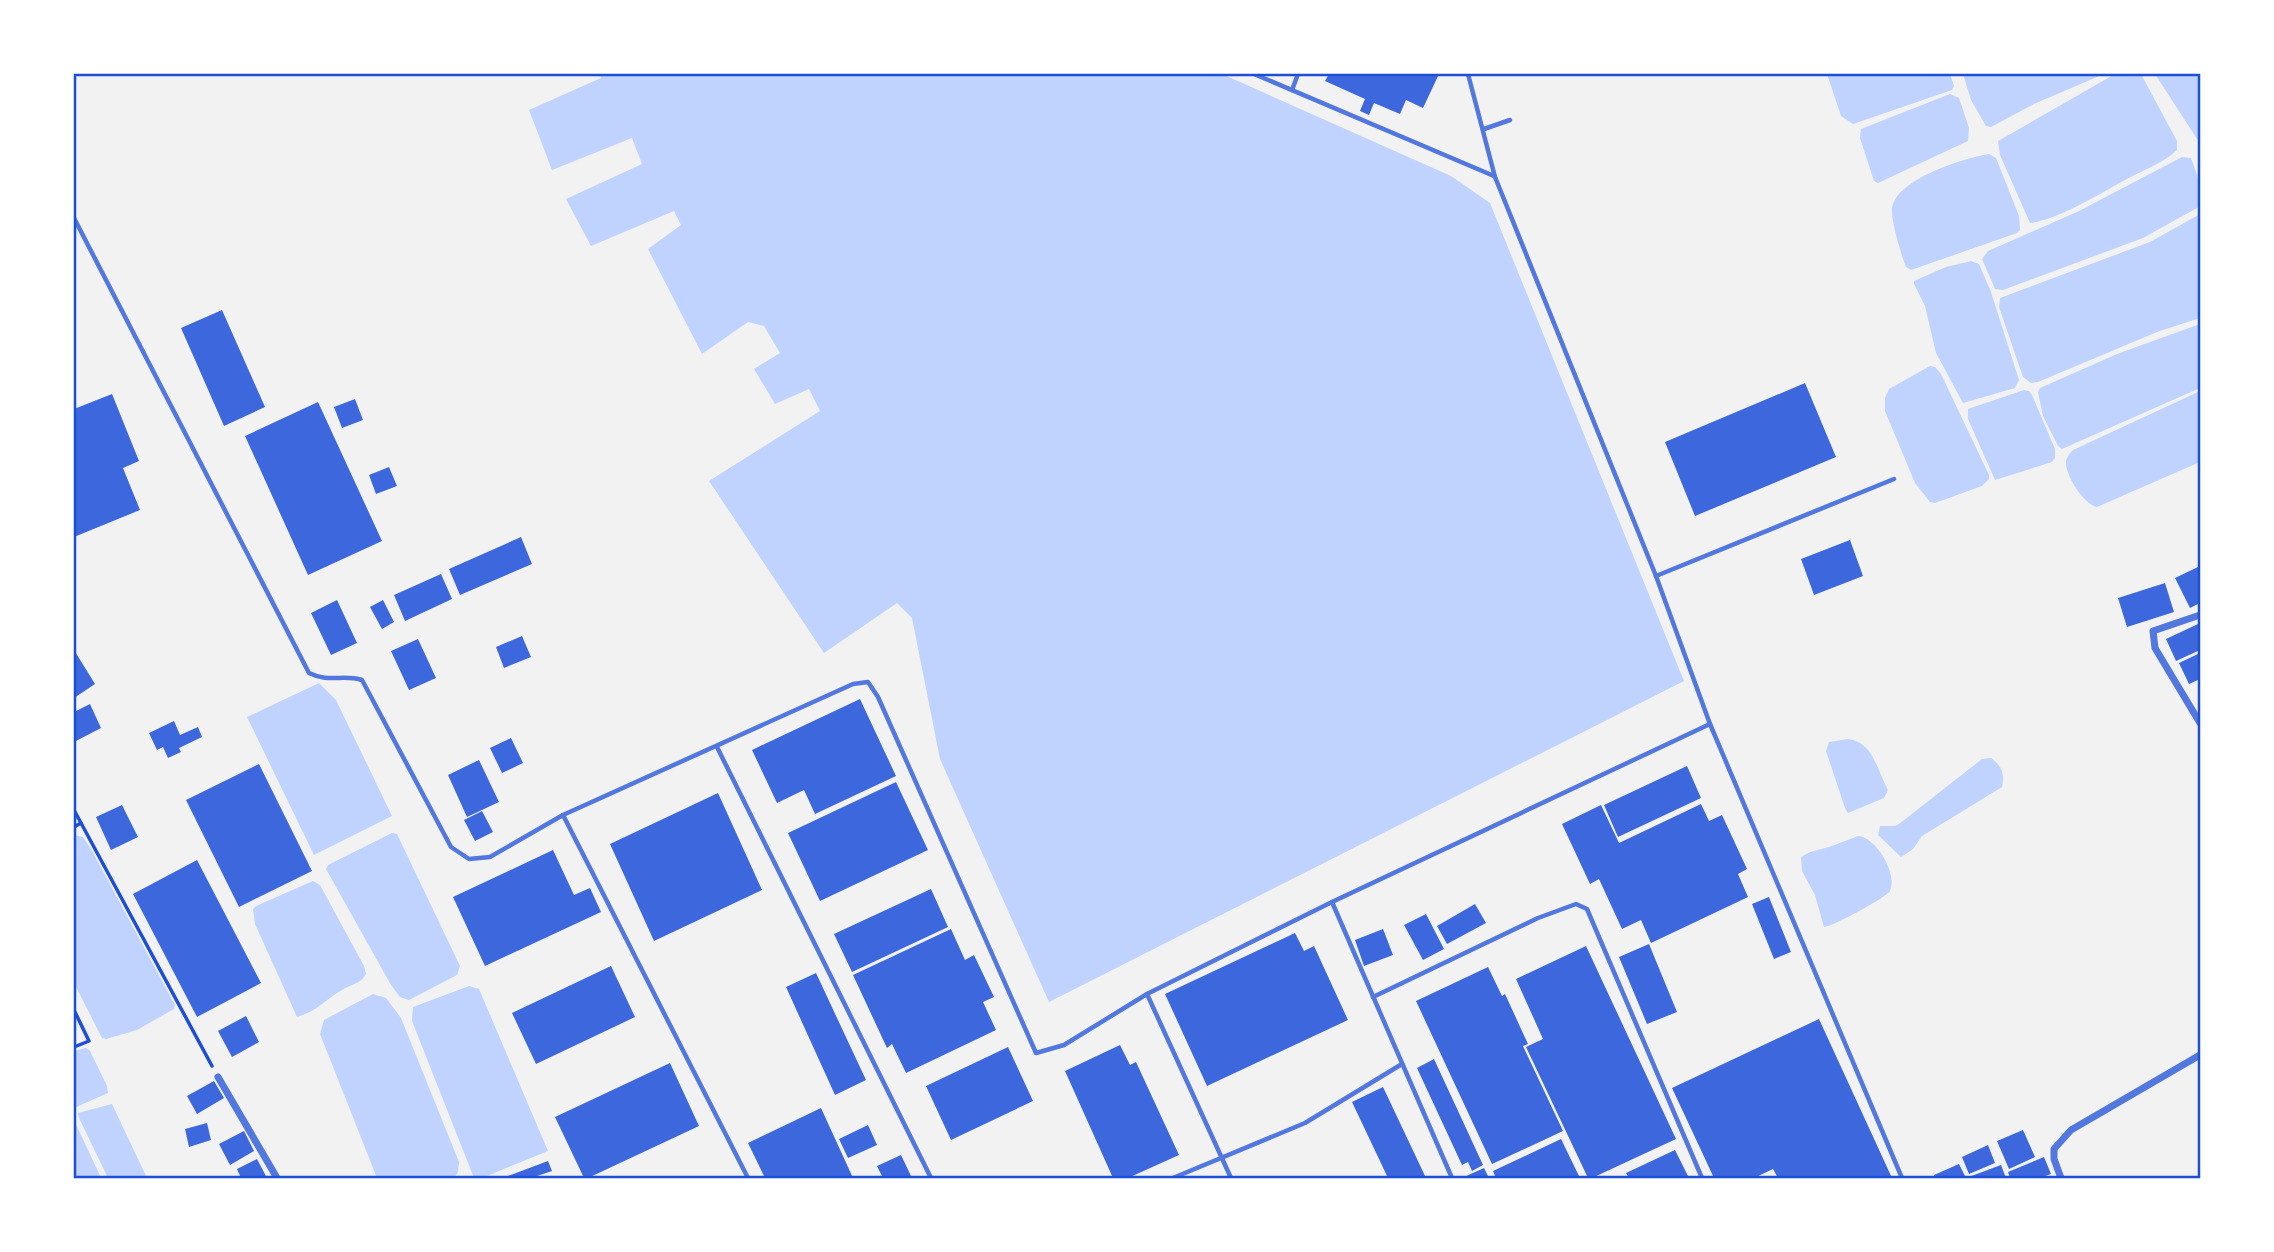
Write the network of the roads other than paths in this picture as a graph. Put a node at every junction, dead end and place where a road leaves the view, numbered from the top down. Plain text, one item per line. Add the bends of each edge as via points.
1 (1254, 74) edge
2 (1298, 74) edge
3 (1468, 74) edge
4 (1292, 90) junction
5 (1510, 120) dead end
6 (1484, 129) junction
7 (1495, 177) junction
8 (74, 218) edge
9 (1894, 479) dead end
10 (1656, 576) junction
11 (2200, 615) edge
12 (2200, 723) edge
13 (1710, 724) junction
14 (717, 747) junction
15 (563, 816) junction
16 (1332, 902) junction
17 (1147, 994) junction
18 (1373, 997) junction
19 (2200, 1055) edge
20 (1402, 1064) junction
21 (218, 1077) road end
22 (1222, 1159) junction
23 (276, 1178) edge
24 (748, 1178) edge
25 (931, 1178) edge
26 (1174, 1178) edge
27 (1231, 1178) edge
28 (1452, 1178) edge
29 (1702, 1178) edge
30 (1902, 1178) edge
31 (2061, 1178) edge

1 - 4 lane
2 - 4 lane
3 - 6 lane
4 - 7 lane
5 - 6 lane
6 - 7 lane
7 - 10 lane
8 - 15 lane via 309,673 328,680 362,680 452,847 468,859 490,857
9 - 10 lane
10 - 13 lane
11 - 12 street via 2153,631 2152,636
13 - 16 lane
13 - 30 lane
14 - 15 lane
14 - 17 lane via 853,684 868,682 1036,1053 1064,1045
14 - 25 lane
15 - 24 lane
16 - 17 lane
16 - 18 lane
17 - 22 lane
18 - 20 lane
18 - 29 lane via 1538,918 1576,904 1587,909
19 - 31 street via 2071,1130 2054,1149
20 - 22 lane via 1305,1123
20 - 28 lane
21 - 23 street
22 - 26 lane
22 - 27 lane

